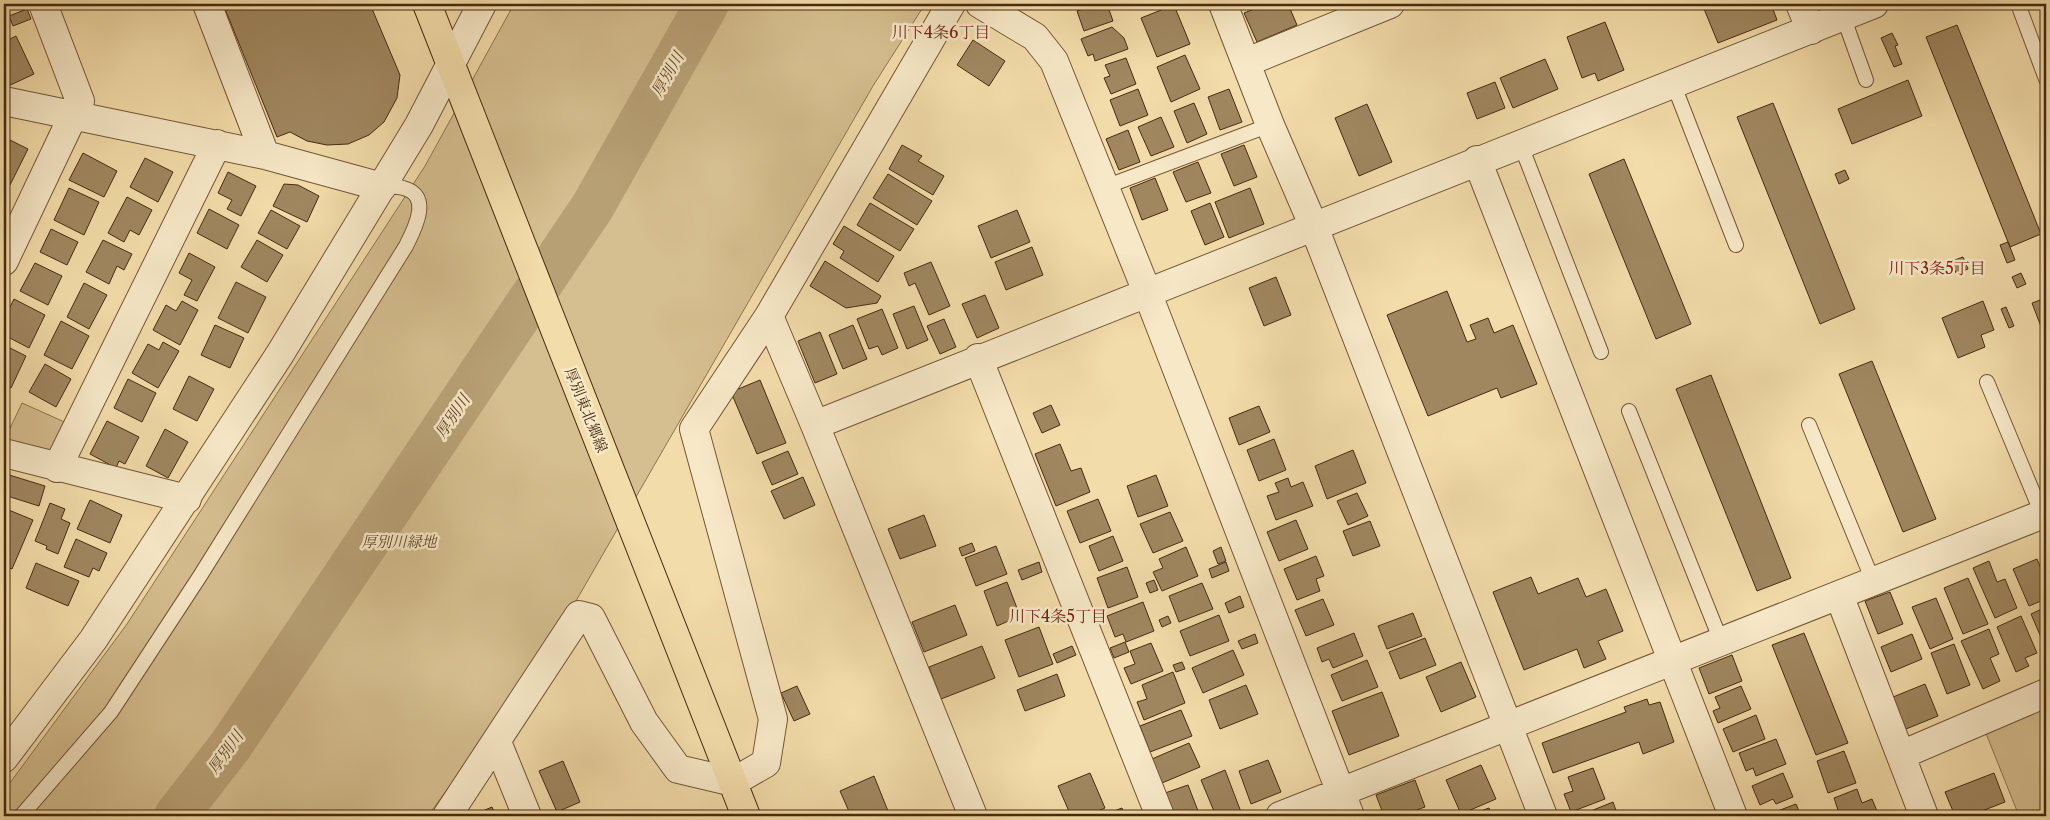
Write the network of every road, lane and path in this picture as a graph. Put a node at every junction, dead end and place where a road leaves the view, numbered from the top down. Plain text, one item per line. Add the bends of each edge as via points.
1 (43, 4) edge
2 (207, 4) edge
3 (427, 4) edge
4 (482, 4) edge
5 (951, 4) edge
6 (980, 4) edge
7 (1224, 4) edge
8 (1390, 4) edge
9 (1800, 4) edge
10 (1874, 4) edge
11 (2018, 4) edge
12 (1842, 16) junction
13 (1811, 30) junction
14 (1246, 62) junction
15 (449, 63) junction
16 (2046, 79) edge
17 (1866, 80) dead end
18 (1673, 83) junction
19 (4, 101) edge
20 (73, 115) junction
21 (1270, 125) junction
22 (1520, 143) junction
23 (217, 144) junction
24 (265, 155) junction
25 (1477, 160) junction
26 (382, 186) junction
27 (1104, 187) junction
28 (1314, 227) junction
29 (1736, 245) dead end
30 (4, 261) edge
31 (1147, 292) junction
32 (769, 316) junction
33 (1601, 352) dead end
34 (978, 358) junction
35 (1987, 382) dead end
36 (1629, 411) dead end
37 (815, 425) junction
38 (1809, 425) dead end
39 (4, 453) edge
40 (57, 468) junction
41 (186, 499) junction
42 (2044, 514) edge
43 (1873, 581) junction
44 (1839, 595) junction
45 (1721, 641) junction
46 (1673, 660) junction
47 (2046, 693) edge
48 (1507, 726) junction
49 (497, 742) junction
50 (1901, 755) junction
51 (4, 758) edge
52 (733, 782) junction
53 (1345, 804) edge
54 (21, 816) edge
55 (447, 816) edge
56 (527, 816) edge
57 (746, 816) edge
58 (973, 816) edge
59 (1160, 816) edge
60 (1280, 816) edge
61 (1543, 816) edge
62 (1733, 816) edge
63 (1924, 816) edge

1 - 20 street via 80,101
2 - 24 street
3 - 15 main road, 厚別東北郷線
4 - 15 street
5 - 32 street
6 - 27 street via 1035,37 1046,49 1054,61
7 - 14 street
8 - 14 street
9 - 13 street
10 - 12 street
11 - 16 lane
12 - 13 street
12 - 17 lane
13 - 18 street
14 - 21 street
15 - 26 street via 419,124
15 - 52 main road, 厚別東北郷線
18 - 22 street
18 - 29 lane
19 - 20 street
20 - 23 street
20 - 30 street
21 - 27 lane
21 - 28 street
22 - 25 street
22 - 33 lane
23 - 24 street
23 - 40 street
24 - 26 street
25 - 28 street
25 - 46 street
26 - 41 street via 280,354
26 - 54 lane via 404,188 420,205 417,226 406,246 111,712
27 - 31 street
28 - 31 street
28 - 48 street
31 - 34 street
31 - 53 street
32 - 37 street
32 - 52 street via 694,430 773,719 766,763
34 - 37 street
34 - 59 street
35 - 42 lane
36 - 45 lane
37 - 58 street
38 - 43 lane
39 - 40 street
40 - 41 street
41 - 51 street via 93,640
42 - 43 street
43 - 44 street
44 - 45 street
44 - 50 street
45 - 46 street
46 - 48 street
46 - 62 street
47 - 50 street
48 - 53 street
48 - 61 street
49 - 52 street via 579,615 591,618 644,722 678,769
49 - 55 street
49 - 56 street
50 - 63 street
52 - 57 main road, 厚別東北郷線
53 - 60 street

